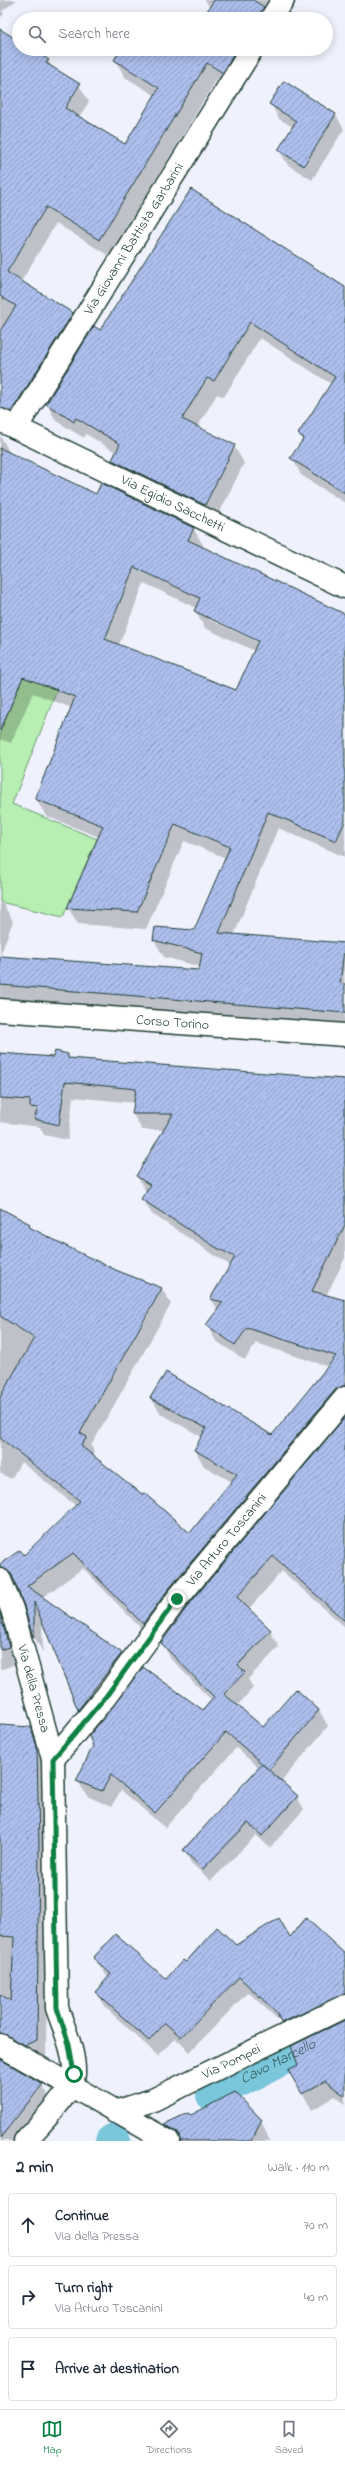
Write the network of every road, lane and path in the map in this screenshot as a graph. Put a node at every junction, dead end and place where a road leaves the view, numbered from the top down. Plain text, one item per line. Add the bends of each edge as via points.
1 (283, 0) edge
2 (275, 12) edge
3 (247, 56) edge
4 (8, 424) edge
5 (345, 587) edge
6 (0, 1010) edge
7 (345, 1035) edge
8 (345, 1398) edge
9 (0, 1580) edge
10 (53, 1759) junction
11 (345, 2006) edge
12 (0, 2045) edge
13 (70, 2086) junction
14 (116, 2112) junction
15 (25, 2141) edge
16 (168, 2141) edge

1 - 2 street
3 - 4 street, Via Giovanni Battista Garbarini
4 - 5 street, Via Egidio Sacchetti
6 - 7 street, Corso Torino
8 - 10 street, Via Arturo Toscanini via 177,1599 107,1695
9 - 10 street, Via della Pressa via 12,1609
10 - 13 street, Via della Pressa via 57,2008 69,2044 74,2074
11 - 14 street, Via Pompei via 153,2100
12 - 13 street
13 - 14 street
13 - 15 street
14 - 16 street

